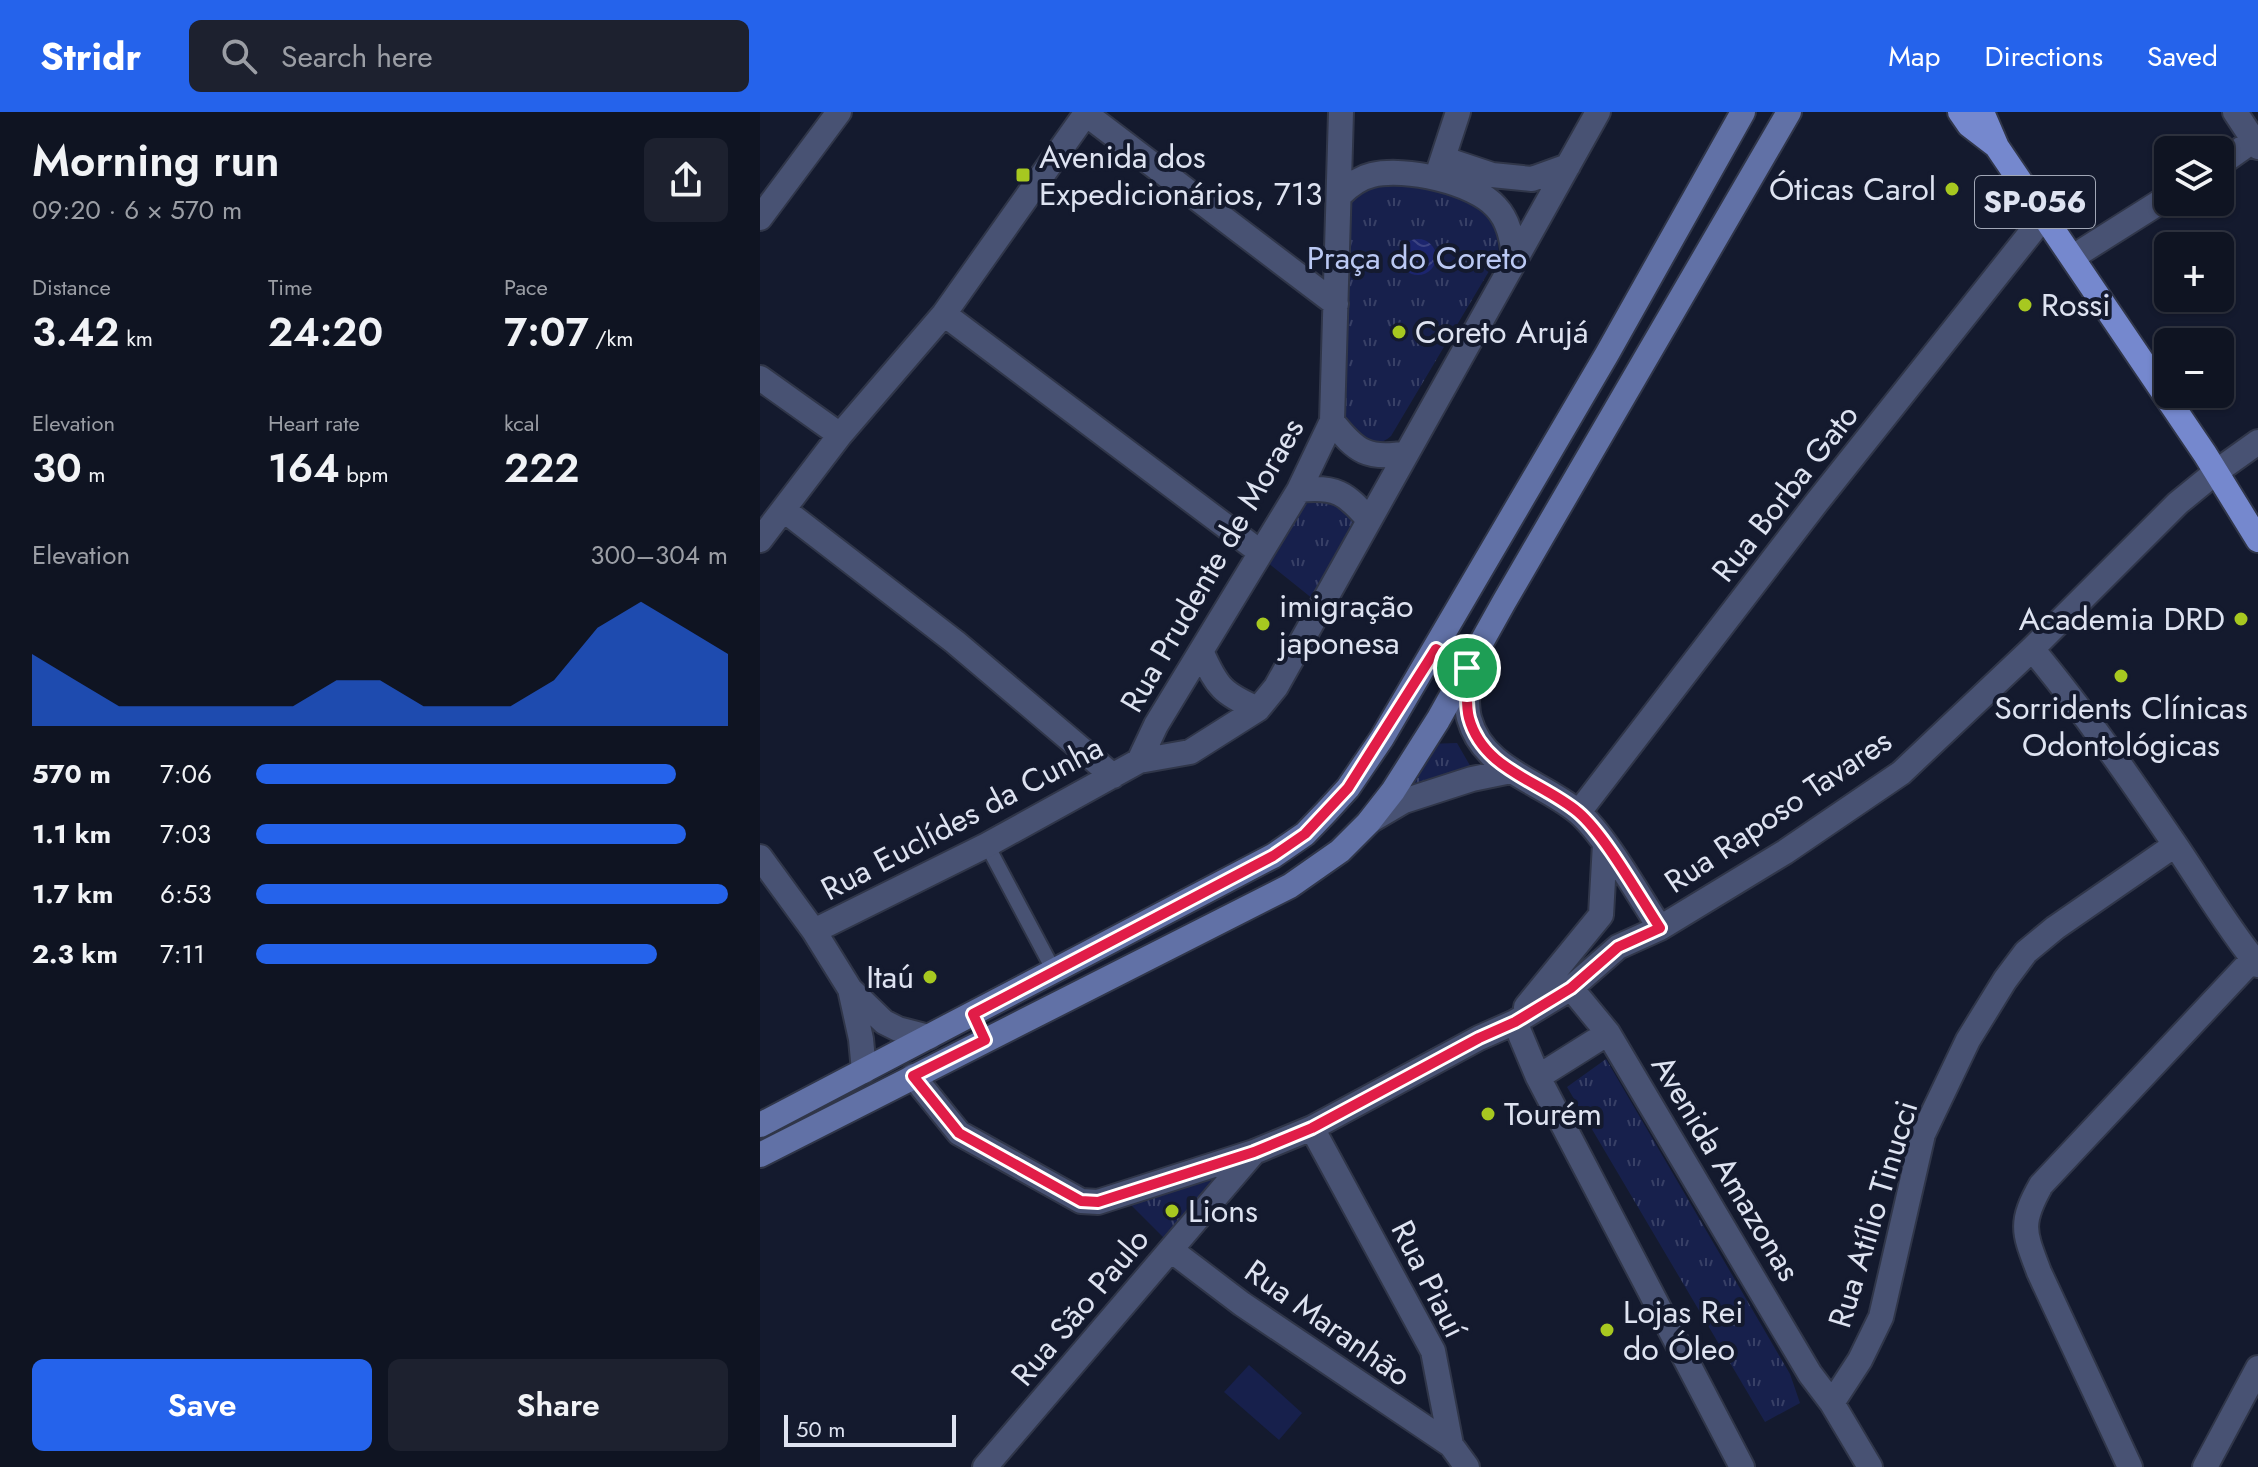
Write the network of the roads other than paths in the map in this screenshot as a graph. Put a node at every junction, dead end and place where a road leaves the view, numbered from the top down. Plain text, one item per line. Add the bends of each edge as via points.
1 (839, 112) edge
2 (1341, 112) edge
3 (1458, 112) edge
4 (1598, 112) edge
5 (1743, 112) edge
6 (1789, 112) edge
7 (1960, 112) edge
8 (1982, 112) edge
9 (2235, 112) edge
10 (1087, 113) edge
11 (2257, 141) edge
12 (1997, 147) junction
13 (2234, 155) edge
14 (1568, 166) junction
15 (1440, 169) junction
16 (1341, 194) junction
17 (2154, 206) edge
18 (2045, 215) junction
19 (760, 218) edge
20 (2073, 257) junction
21 (1515, 260) junction
22 (1336, 304) junction
23 (944, 314) junction
24 (760, 378) edge
25 (1332, 421) junction
26 (840, 435) junction
27 (2258, 442) edge
28 (1407, 453) junction
29 (2216, 472) junction
30 (1299, 490) junction
31 (784, 510) junction
32 (1369, 520) junction
33 (760, 540) edge
34 (2258, 540) edge
35 (1260, 552) junction
36 (1436, 649) junction
37 (2032, 649) junction
38 (1202, 653) junction
39 (1467, 668) junction
40 (1258, 709) junction
41 (1139, 761) junction
42 (1511, 771) junction
43 (1113, 776) junction
44 (1579, 812) junction
45 (1368, 823) junction
46 (1605, 844) junction
47 (987, 845) junction
48 (2175, 845) junction
49 (1273, 856) junction
50 (760, 857) edge
51 (1290, 886) junction
52 (1601, 915) junction
53 (1660, 928) junction
54 (814, 931) junction
55 (1618, 947) junction
56 (2255, 962) edge
57 (1054, 971) junction
58 (1571, 988) junction
59 (850, 989) junction
60 (973, 1014) junction
61 (1515, 1022) junction
62 (1608, 1033) junction
63 (929, 1037) junction
64 (985, 1040) junction
65 (864, 1071) junction
66 (913, 1076) junction
67 (1538, 1077) junction
68 (794, 1108) junction
69 (760, 1125) edge
70 (1312, 1128) junction
71 (806, 1131) junction
72 (1254, 1152) junction
73 (760, 1155) edge
74 (1171, 1250) junction
75 (2258, 1368) edge
76 (1832, 1403) junction
77 (1451, 1445) junction
78 (985, 1467) edge
79 (1467, 1467) edge
80 (1742, 1467) edge
81 (1870, 1467) edge
82 (2130, 1467) edge
83 (2205, 1467) edge

1 - 19 street
2 - 16 street, Rua Prudente de Moraes
3 - 15 street
4 - 14 street
5 - 36 main road
6 - 39 main road
7 - 12 main road, SP-056
8 - 12 main road, SP-056
9 - 11 street
10 - 22 street
10 - 23 street
11 - 13 street
12 - 18 main road, SP-056
14 - 15 street via 1532,179
14 - 21 street
15 - 16 street via 1370,175
15 - 21 street via 1498,209
16 - 22 street, Rua Prudente de Moraes
17 - 20 street
18 - 20 main road, SP-056
18 - 44 street, Rua Borba Gato
20 - 29 main road, SP-056
21 - 28 street
22 - 25 street, Rua Prudente de Moraes
23 - 26 street
23 - 35 street
24 - 26 street
25 - 28 street via 1346,439 1371,455
25 - 30 street, Rua Prudente de Moraes
26 - 31 street
27 - 29 street, Rua Raposo Tavares
28 - 32 street
29 - 34 main road, SP-056
29 - 37 street, Rua Raposo Tavares via 2178,503
30 - 32 street via 1332,489 1348,497
30 - 35 street, Rua Prudente de Moraes
31 - 33 street
31 - 43 street via 955,642
32 - 40 street via 1276,687
35 - 38 street, Rua Prudente de Moraes
36 - 39 main road
36 - 49 main road via 1348,788 1305,834
37 - 48 street
37 - 53 street, Rua Raposo Tavares via 1901,773
38 - 40 street via 1220,687
38 - 41 street, Rua Prudente de Moraes
39 - 42 street via 1469,716 1478,739
39 - 45 main road via 1408,768
40 - 41 street via 1190,752
41 - 43 street, Rua Euclídes da Cunha
42 - 44 street
42 - 45 street via 1404,801
43 - 47 street, Rua Euclídes da Cunha
44 - 46 street
45 - 51 main road via 1327,863
46 - 52 street
46 - 53 street
47 - 54 street, Rua Euclídes da Cunha
47 - 57 lane
48 - 56 street
48 - 76 street, Rua Atílio Tinucci via 2055,928 2026,952 1997,992 1923,1134 1881,1317
49 - 51 main road
49 - 57 main road
50 - 54 street
51 - 64 main road
52 - 55 street
52 - 61 street
53 - 55 street, Rua Raposo Tavares
54 - 59 street
55 - 58 street, Rua Raposo Tavares
56 - 82 street via 2041,1185 2028,1207 2026,1239
57 - 60 main road
58 - 61 street, Rua Raposo Tavares
58 - 62 street, Avenida Amazonas
59 - 63 street via 891,1026
59 - 65 street
60 - 63 main road
60 - 64 main road
61 - 67 street
61 - 70 street, Rua Raposo Tavares
62 - 67 street
62 - 76 street, Avenida Amazonas
63 - 65 main road
64 - 66 main road
65 - 68 main road
66 - 71 main road
66 - 72 street, Rua Raposo Tavares via 959,1133 1081,1201 1098,1202
67 - 80 street
68 - 69 main road
68 - 71 main road
70 - 72 street, Rua Raposo Tavares
70 - 77 street, Rua Piauí via 1433,1351
71 - 73 main road
72 - 74 street, Rua São Paulo
74 - 77 street, Rua Maranhão
74 - 78 street, Rua São Paulo
75 - 83 street
76 - 81 street, Avenida Amazonas
77 - 79 street, Rua Piauí

